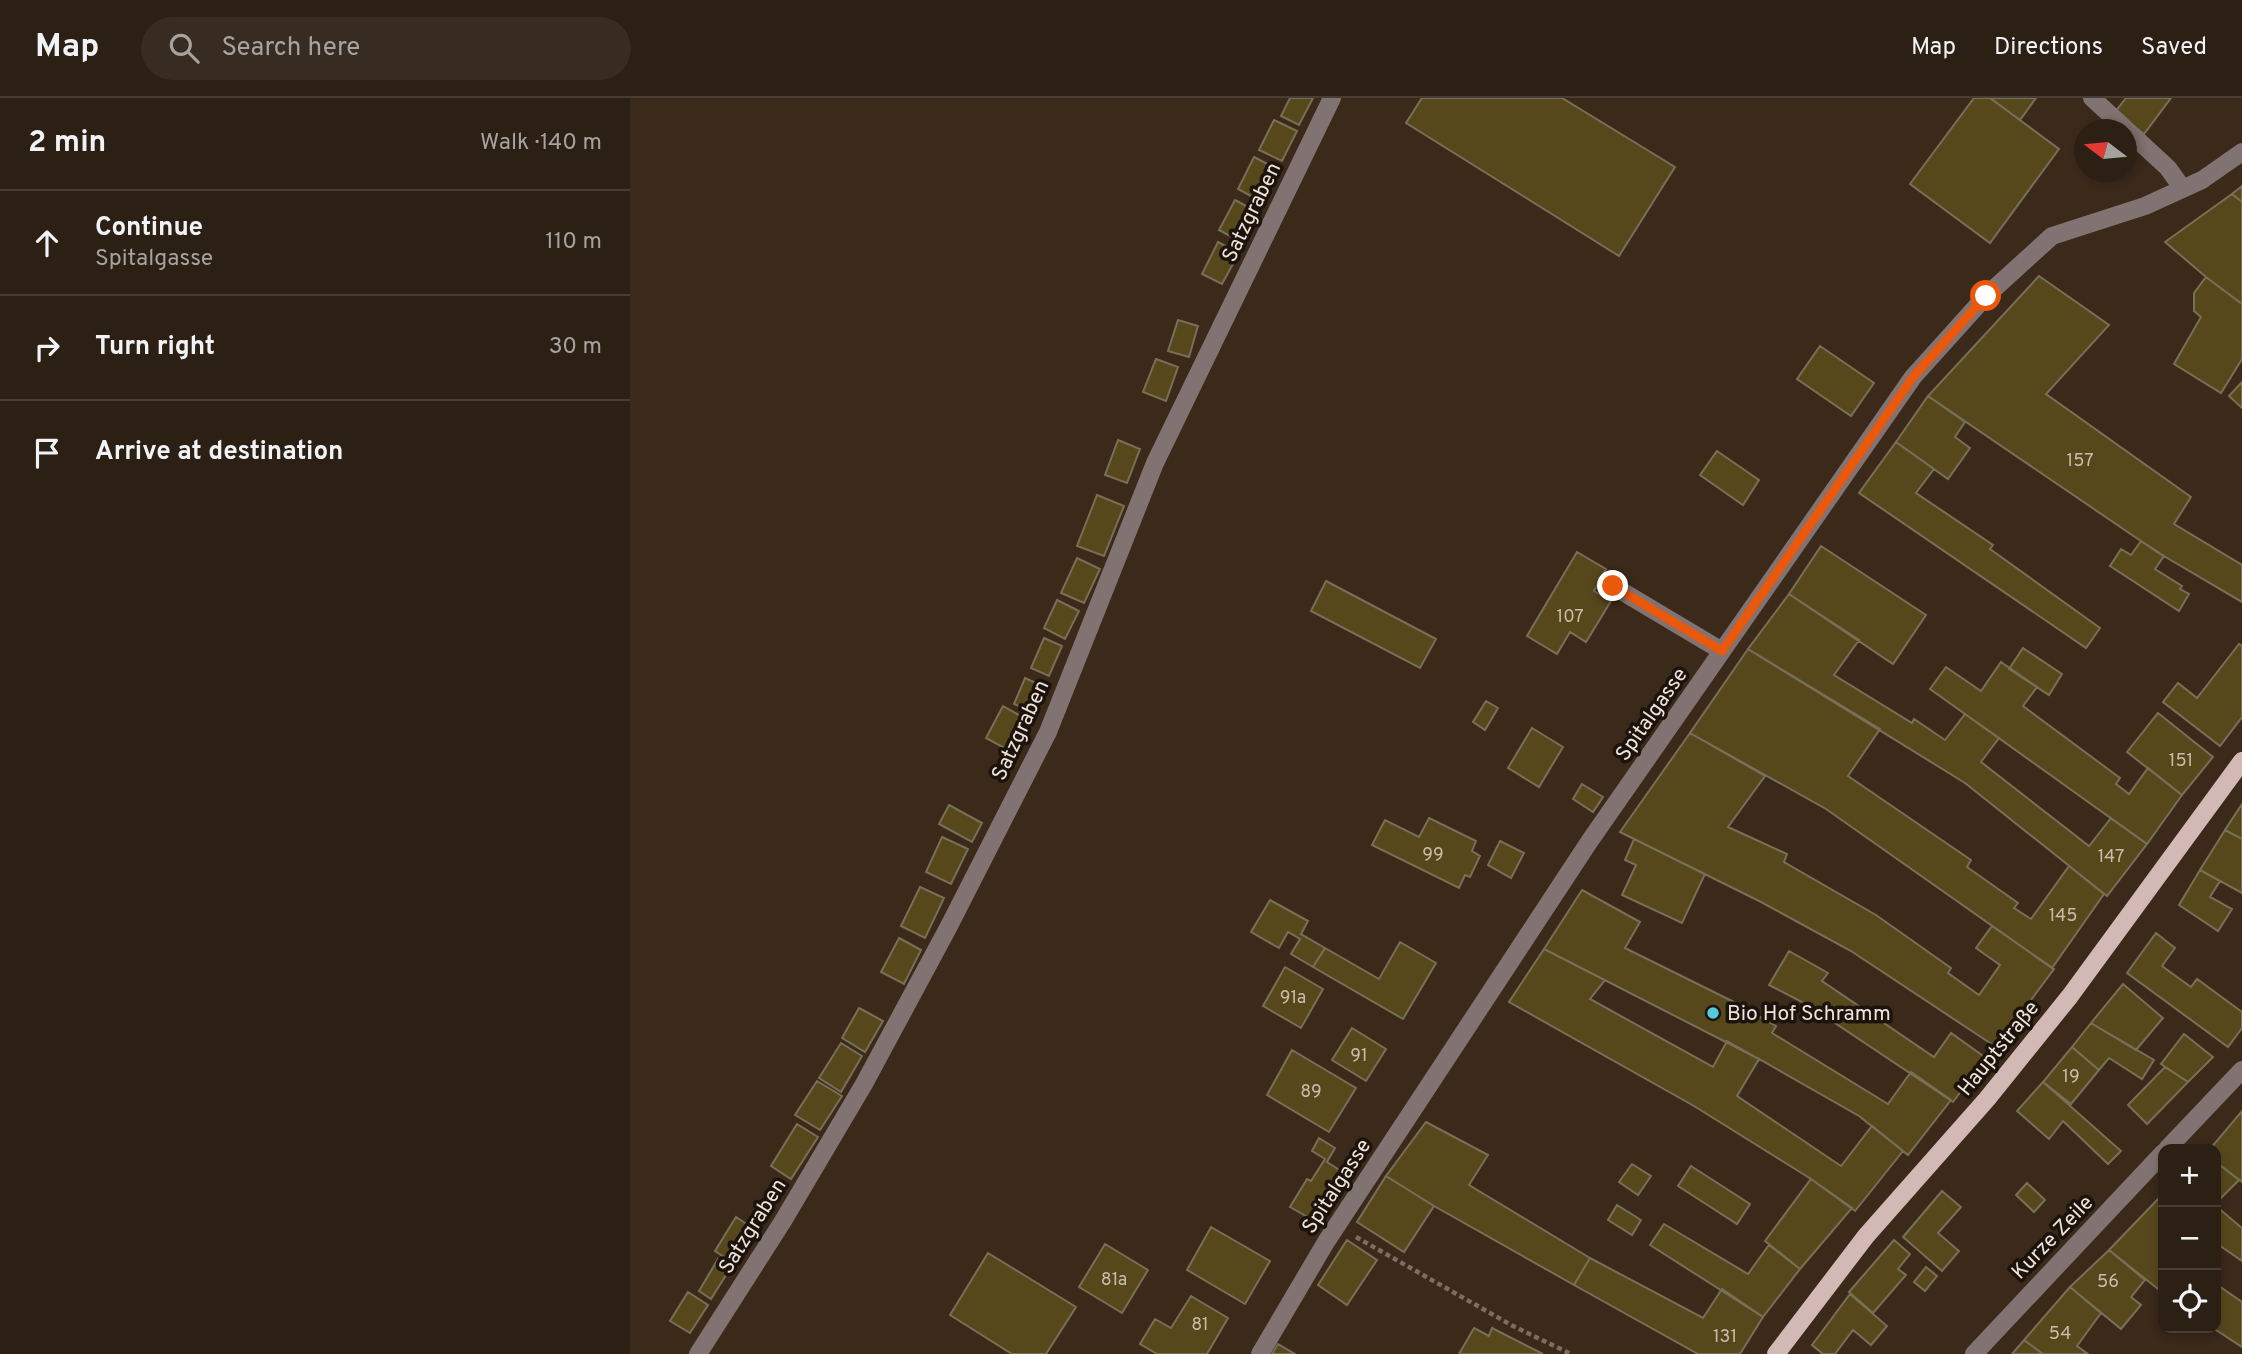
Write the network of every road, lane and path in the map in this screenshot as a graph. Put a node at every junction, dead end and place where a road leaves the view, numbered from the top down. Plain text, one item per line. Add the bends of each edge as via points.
1 (1332, 98) edge
2 (2092, 98) edge
3 (2242, 152) edge
4 (2183, 189) junction
5 (1613, 586) dead end
6 (1722, 651) junction
7 (2242, 761) edge
8 (2242, 1070) edge
9 (2172, 1144) edge
10 (2158, 1158) edge
11 (1337, 1226) junction
12 (698, 1354) edge
13 (1260, 1354) edge
14 (1571, 1354) edge
15 (1776, 1354) edge
16 (1975, 1354) edge

1 - 12 street, Satzgraben via 1155,463 1048,732 864,1084
2 - 4 street via 2168,168
3 - 4 street, Spitalgasse
4 - 6 street, Spitalgasse via 2052,236 1986,296 1913,377
5 - 6 street
6 - 11 street, Spitalgasse via 1589,842
7 - 15 main road, Hauptstraße via 2070,996 1866,1236
8 - 9 street, Kurze Zeile
10 - 16 street, Kurze Zeile
11 - 13 street, Spitalgasse
11 - 14 path

